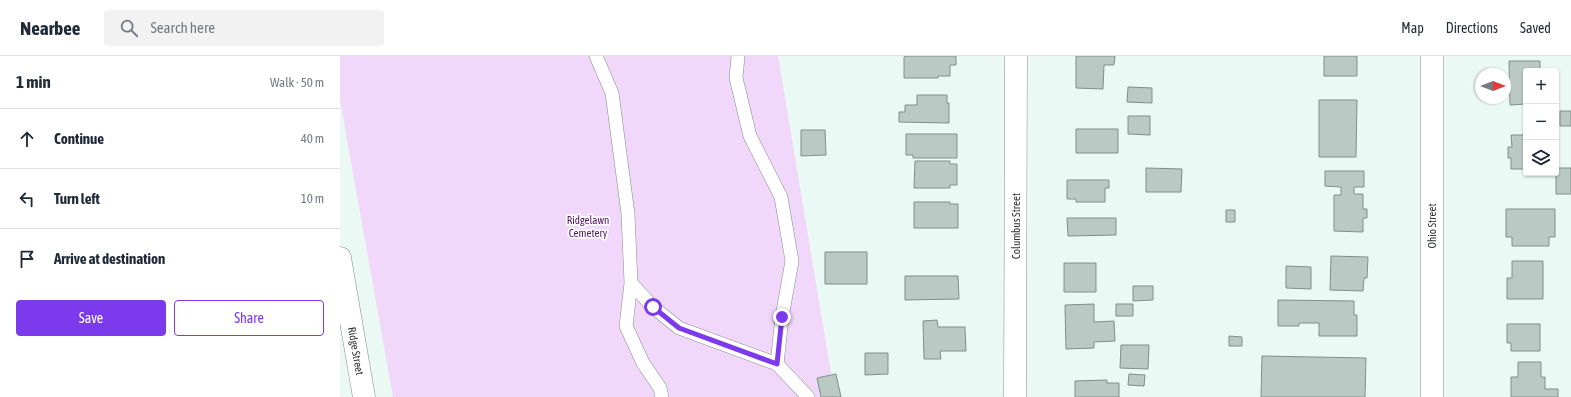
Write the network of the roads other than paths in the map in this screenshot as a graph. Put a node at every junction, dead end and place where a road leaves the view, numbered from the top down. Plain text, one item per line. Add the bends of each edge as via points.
1 (596, 56) edge
2 (738, 56) edge
3 (1016, 56) edge
4 (1432, 56) edge
5 (340, 258) edge
6 (631, 283) junction
7 (777, 364) junction
8 (364, 397) edge
9 (662, 397) edge
10 (808, 397) edge
11 (1015, 397) edge
12 (1432, 397) edge

1 - 6 lane via 612,93 628,214
2 - 7 lane via 736,78 750,136 781,197 792,261
3 - 11 street, Columbus Street
4 - 12 street, Ohio Street
5 - 8 street, Ridge Street
6 - 7 lane via 653,307 679,328
6 - 9 lane via 626,326 642,363 660,388
7 - 10 lane

